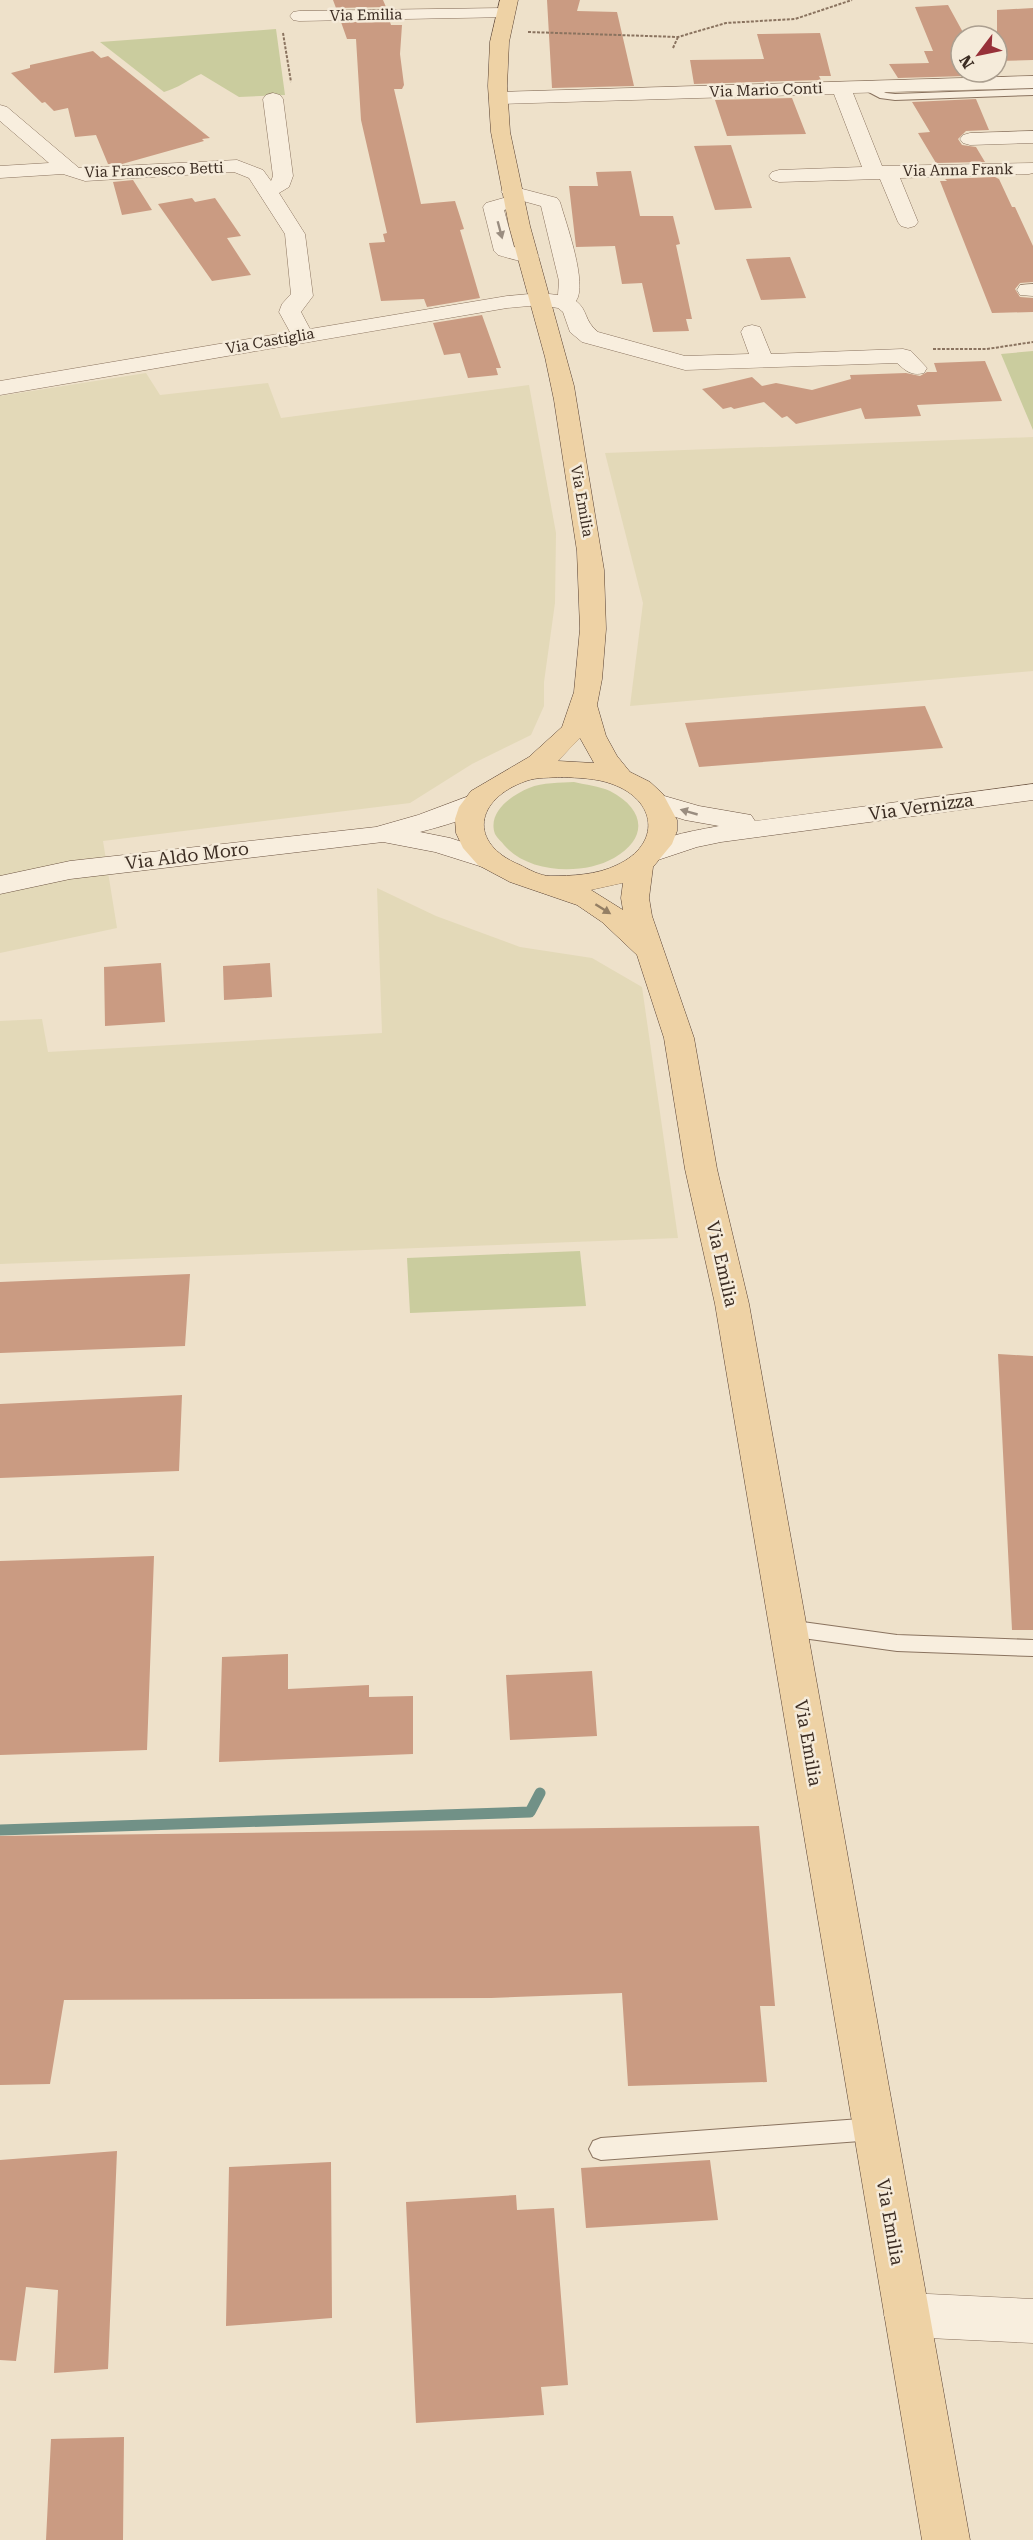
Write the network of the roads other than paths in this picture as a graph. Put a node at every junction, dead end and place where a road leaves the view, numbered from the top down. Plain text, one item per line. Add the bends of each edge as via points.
1 (506, 15) edge
2 (299, 16) dead end
3 (1033, 82) edge
4 (867, 87) junction
5 (841, 88) junction
6 (1033, 92) edge
7 (499, 98) junction
8 (273, 99) dead end
9 (0, 111) edge
10 (1024, 137) edge
11 (970, 139) dead end
12 (67, 168) junction
13 (0, 172) edge
14 (880, 172) junction
15 (1031, 172) edge
16 (779, 176) dead end
17 (268, 191) junction
18 (512, 197) junction
19 (908, 222) dead end
20 (528, 256) joint
21 (540, 299) junction
22 (564, 302) junction
23 (752, 332) dead end
24 (303, 335) junction
25 (602, 341) junction
26 (556, 360) junction
27 (762, 361) junction
28 (910, 362) road end
29 (0, 388) edge
30 (584, 706) junction
31 (520, 774) junction
32 (620, 777) junction
33 (1033, 792) edge
34 (477, 801) junction
35 (654, 801) junction
36 (809, 822) junction
37 (376, 835) junction
38 (646, 859) junction
39 (489, 860) junction
40 (530, 879) junction
41 (0, 885) edge
42 (648, 951) junction
43 (788, 1628) junction
44 (1033, 1648) edge
45 (874, 2129) junction
46 (601, 2149) dead end
47 (907, 2315) junction
48 (1033, 2321) edge
49 (946, 2540) edge

1 - 2 street, Via Emilia
1 - 7 main road via 498,55
3 - 4 street, Via Mario Conti
4 - 5 street, Via Mario Conti
4 - 6 lane via 895,97
5 - 7 street, Via Mario Conti
5 - 14 street, Via Anna Frank
7 - 18 main road
8 - 17 street via 283,176 282,183
9 - 12 street, Via Francesco Betti
10 - 11 street, Via Anna Frank
10 - 15 street, Via Anna Frank
12 - 13 street, Via Francesco Betti
12 - 17 street, Via Francesco Betti via 99,175 237,166 256,174
14 - 15 street, Via Anna Frank
14 - 16 street, Via Anna Frank
14 - 19 street, Via Anna Frank
17 - 24 street, Via Francesco Betti via 295,234 302,296 290,312
18 - 20 street, Via Emilia via 493,207 505,251
18 - 22 street via 550,202 570,281 569,296
20 - 21 main road, Via Emilia
21 - 22 street
21 - 24 street, Via Castiglia
21 - 26 main road, Via Emilia
22 - 25 street via 573,309 582,332
23 - 27 street
24 - 29 street, Via Castiglia
25 - 26 street via 569,348
25 - 27 street via 685,363
26 - 30 main road, Via Emilia via 588,535 595,596
27 - 28 street
30 - 31 main road, Via Emilia via 573,730 560,745
30 - 32 main road, Via Emilia via 595,745
31 - 32 main road, Via Emilia via 571,768
31 - 34 main road, Via Emilia via 495,785
32 - 35 main road, Via Emilia
33 - 36 street, Via Vernizza
34 - 37 street, Via Aldo Moro via 419,825
34 - 39 main road, Via Emilia via 470,816 469,832 476,847
36 -> 35 street, Via Vernizza via 719,819
35 - 38 main road, Via Emilia via 663,819 662,837
36 - 38 street, Via Vernizza via 690,840
37 - 39 street, Via Aldo Moro via 440,844
37 - 41 street, Via Aldo Moro via 70,870
38 - 40 main road, Via Emilia via 621,874 600,880 564,883
38 - 42 main road, Via Emilia via 635,898
39 - 40 main road, Via Emilia
40 -> 42 main road, Via Emilia via 567,890 602,908
42 - 43 main road, Via Emilia via 679,1038 701,1169 732,1304
43 - 44 lane via 897,1643
43 - 45 main road, Via Emilia
45 - 46 lane
45 - 47 main road, Via Emilia
47 - 48 street
47 - 49 main road, Via Emilia

